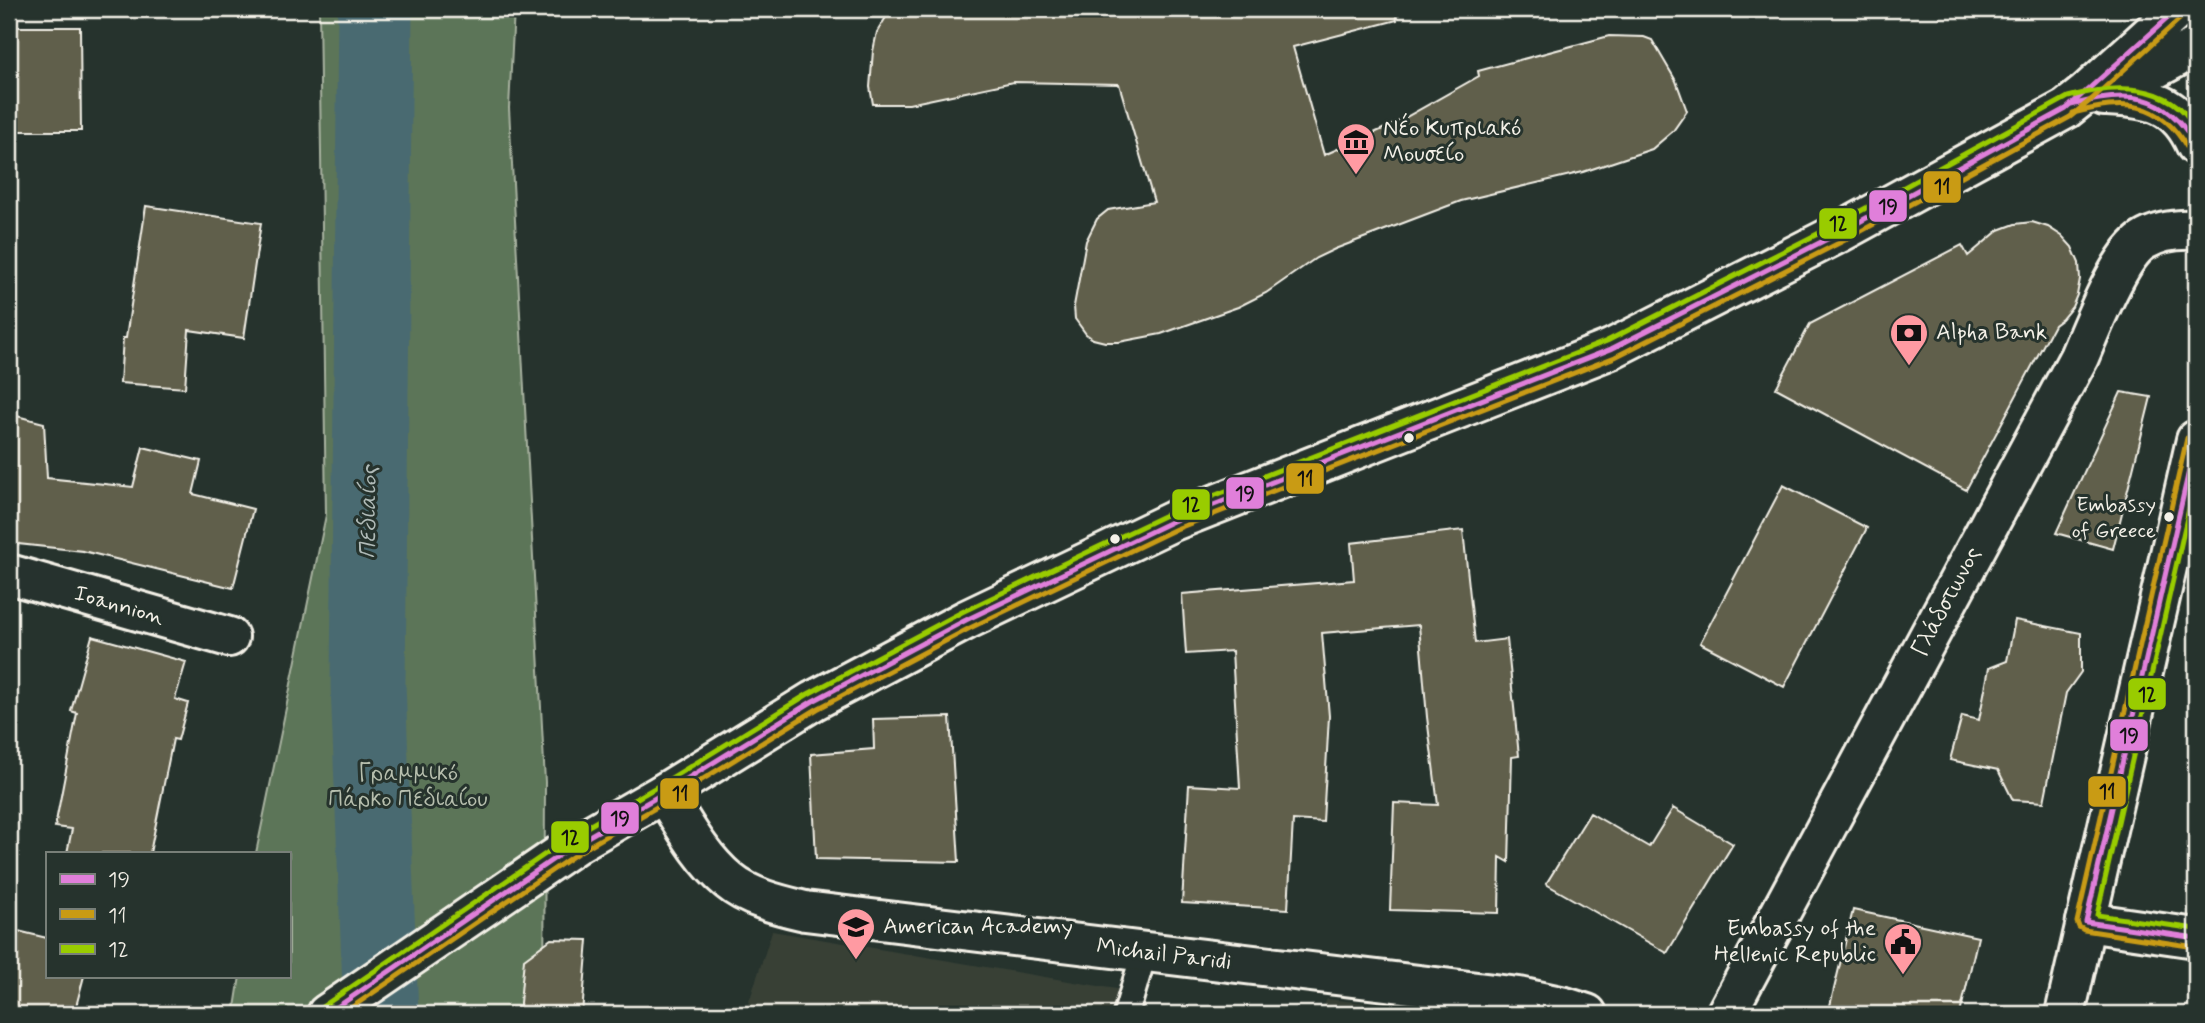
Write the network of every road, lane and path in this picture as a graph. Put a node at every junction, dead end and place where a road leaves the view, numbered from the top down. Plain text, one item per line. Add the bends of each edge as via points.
1 (2178, 9) edge
2 (2196, 47) edge
3 (2089, 100) junction
4 (2196, 145) edge
5 (2196, 230) edge
6 (2196, 440) edge
7 (9, 574) edge
8 (229, 637) dead end
9 (664, 793) junction
10 (2086, 922) junction
11 (2196, 938) edge
12 (1144, 953) junction
13 (327, 1014) edge
14 (1126, 1014) edge
15 (1587, 1014) edge
16 (1726, 1014) edge
17 (2066, 1014) edge

1 - 3 main road
2 - 3 main road
3 - 4 main road via 2147,99 2179,118
3 - 9 main road via 1611,349 1173,521 978,614 813,701
5 - 16 main road, Γλάδστωνος via 2158,235 2129,254 2079,357
6 - 10 main road
7 - 8 main road, Ioannion
9 - 12 main road, Michail Paridi via 700,849 730,883 779,904
9 - 13 main road via 577,843
10 - 11 main road
10 - 17 main road
12 - 14 lane
12 - 15 main road, Michail Paridi via 1519,997

